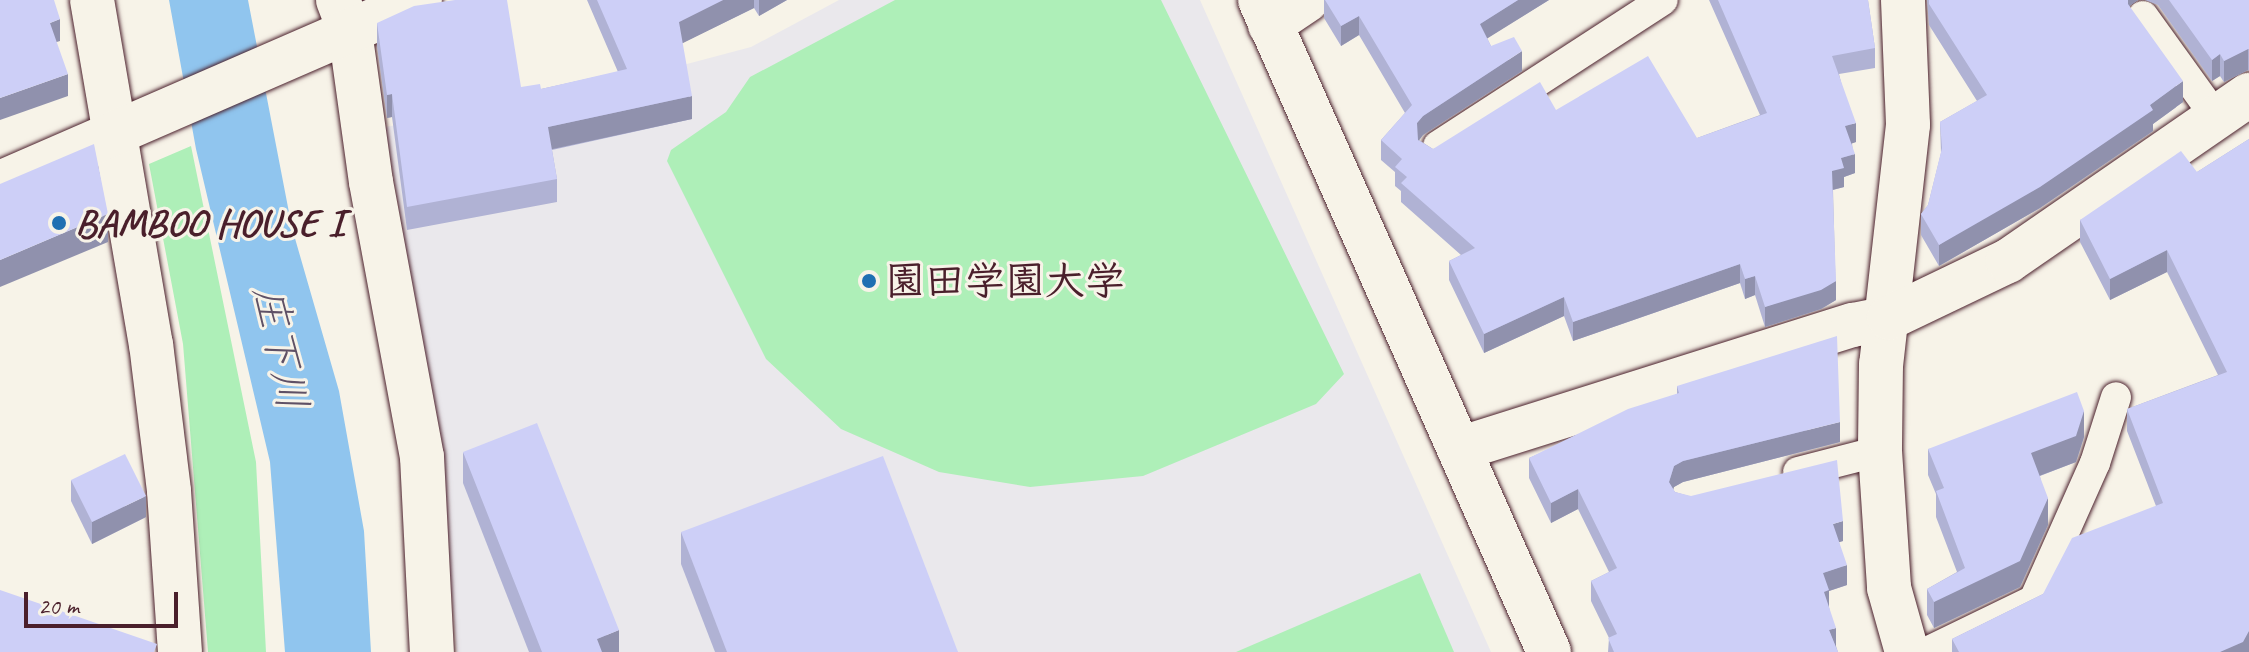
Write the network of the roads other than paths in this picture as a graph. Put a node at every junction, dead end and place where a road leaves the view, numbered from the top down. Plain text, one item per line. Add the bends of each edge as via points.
1 (92, 0) edge
2 (420, 0) edge
3 (1307, 0) edge
4 (1663, 0) edge
5 (1903, 0) edge
6 (1265, 12) edge
7 (2143, 16) dead end
8 (336, 25) edge
9 (2232, 106) edge
10 (129, 126) junction
11 (1433, 150) edge
12 (0, 183) edge
13 (1889, 318) junction
14 (2116, 397) dead end
15 (1459, 449) junction
16 (1880, 451) junction
17 (1776, 477) edge
18 (180, 652) edge
19 (432, 652) edge
20 (1549, 652) edge
21 (1907, 652) edge
22 (1927, 652) edge

1 - 10 street
2 - 8 street
3 - 6 street
4 - 11 lane
5 - 13 street via 1908,125
6 - 15 street
7 - 9 lane
8 - 10 street
8 - 19 street via 422,457
9 - 13 street via 2105,200 2008,261
10 - 12 street
10 - 18 street via 169,491
13 - 15 street
13 - 16 street via 1881,364
14 - 22 lane via 2095,463 2034,600
15 - 20 street
16 - 17 lane
16 - 21 street via 1889,588

